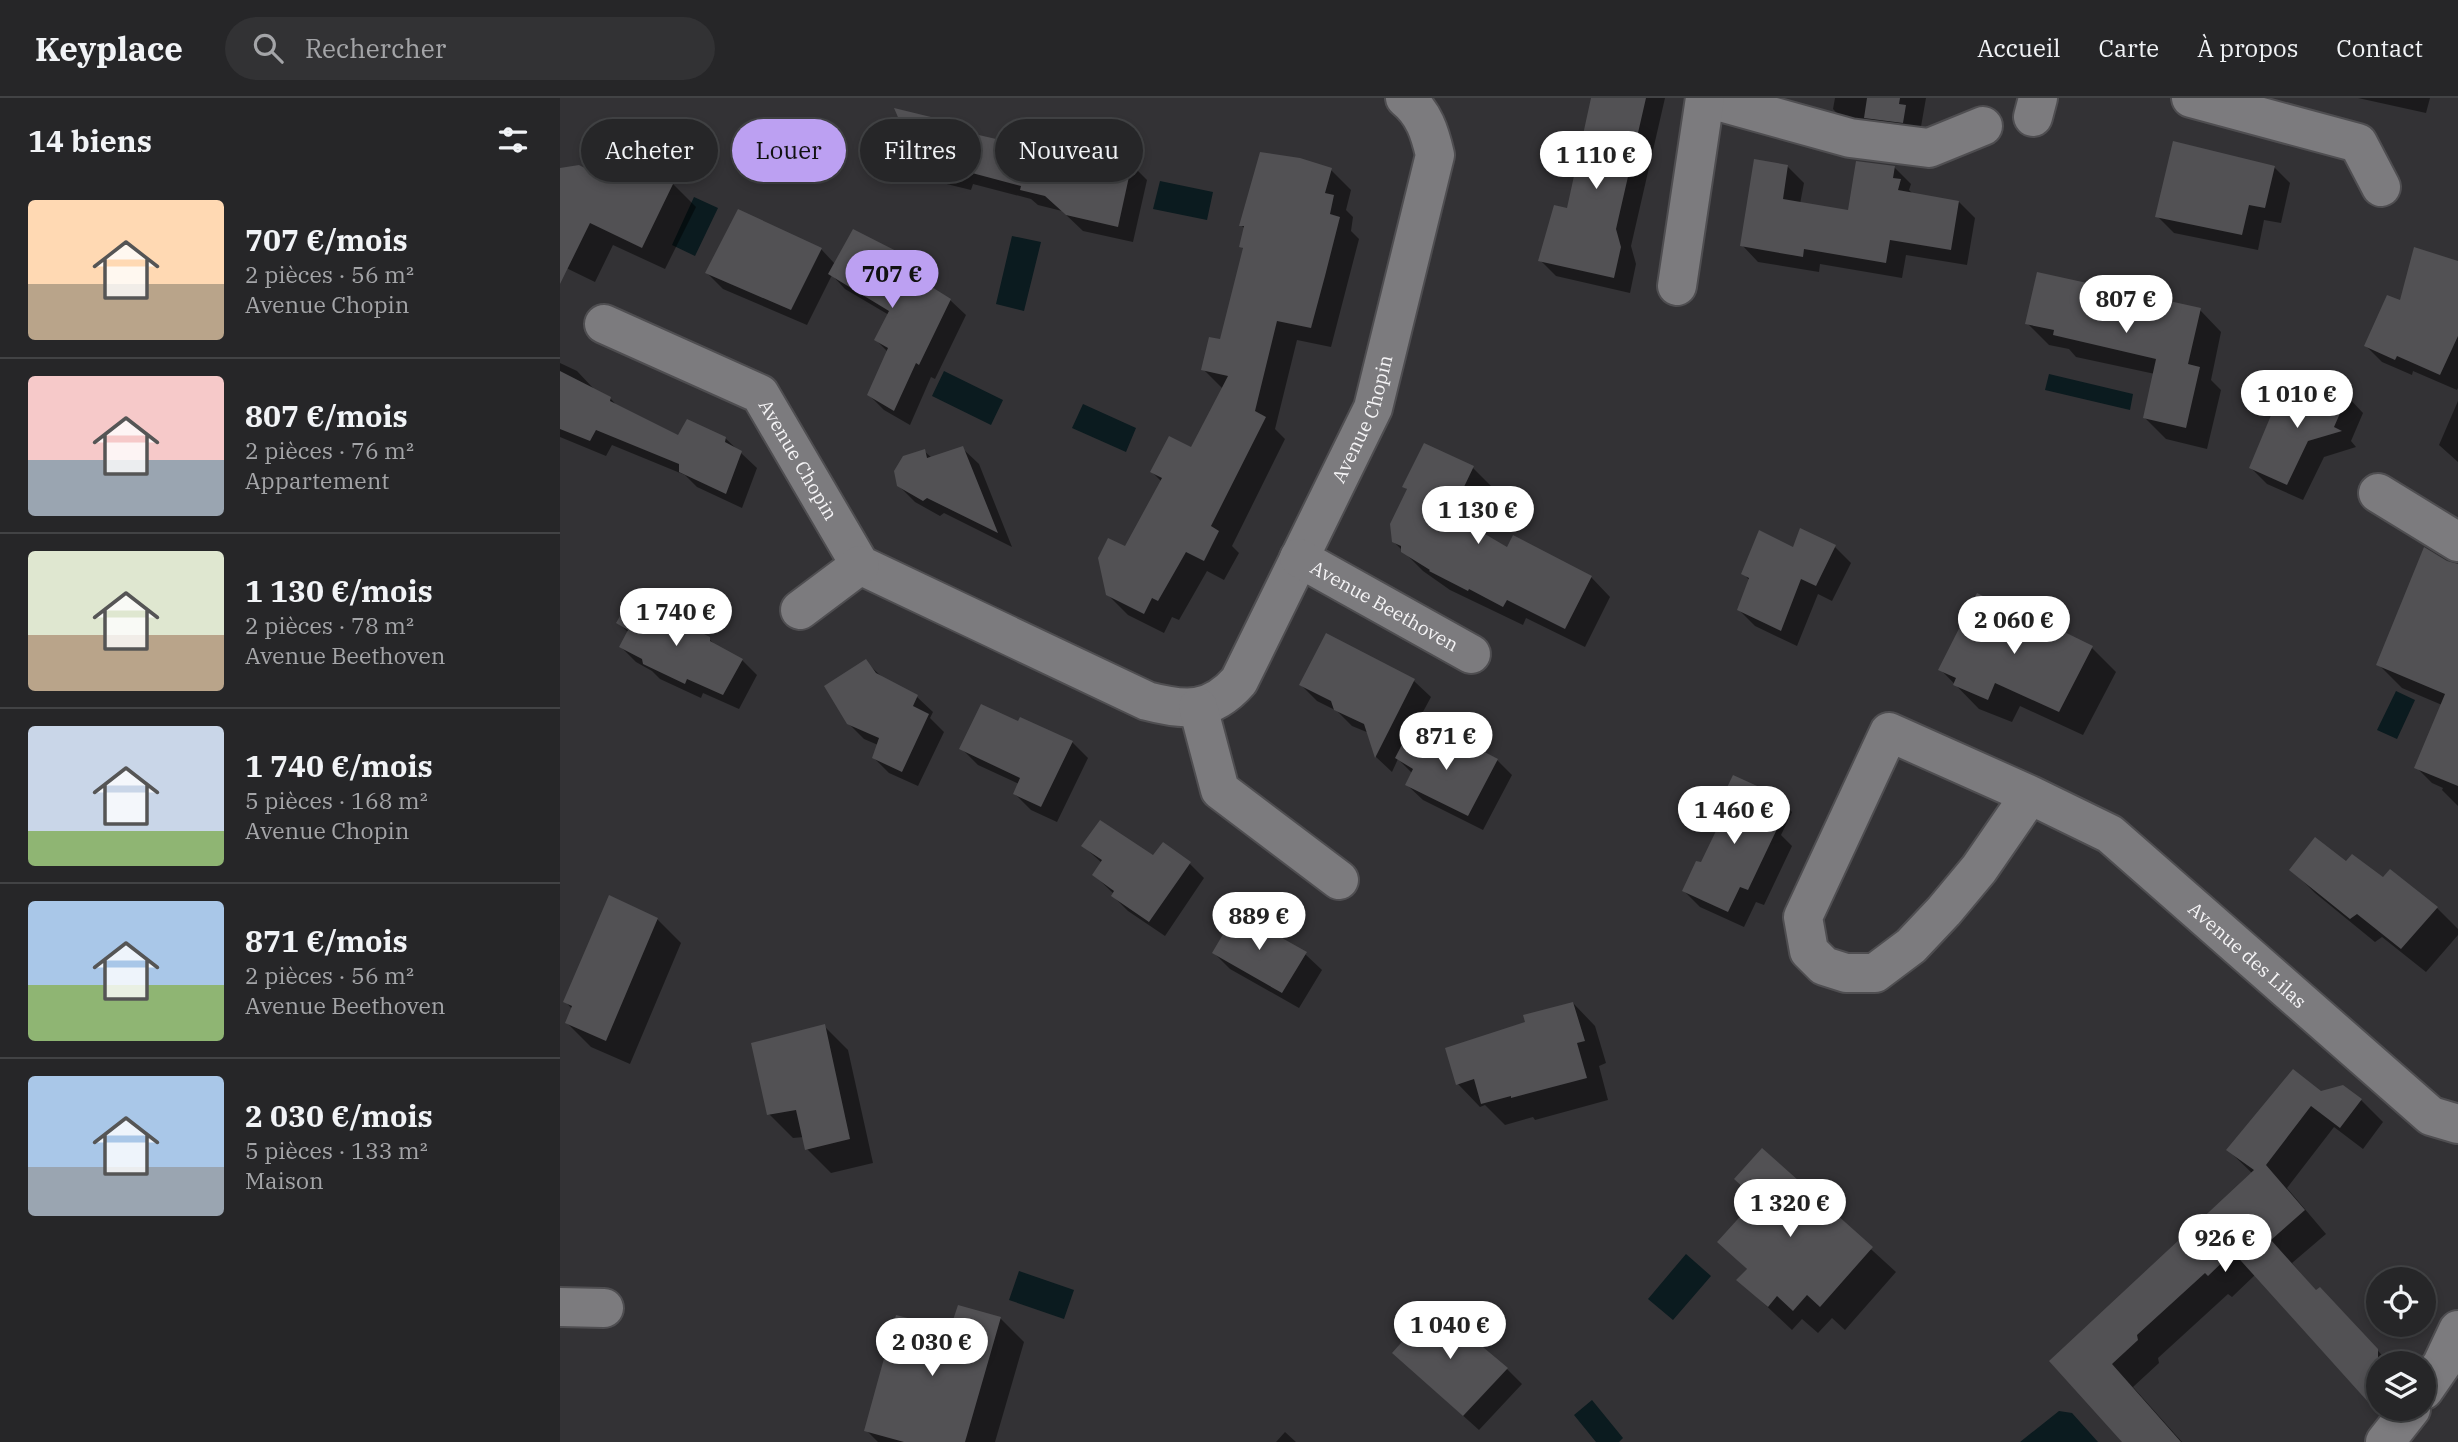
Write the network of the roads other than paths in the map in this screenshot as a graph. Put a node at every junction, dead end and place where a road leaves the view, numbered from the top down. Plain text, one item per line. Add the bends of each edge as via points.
1 (1405, 98) edge
2 (1705, 98) edge
3 (2191, 98) edge
4 (1983, 126) dead end
5 (2381, 187) dead end
6 (1677, 286) dead end
7 (604, 324) dead end
8 (2378, 493) dead end
9 (2458, 542) edge
10 (1299, 558) junction
11 (860, 565) junction
12 (800, 610) dead end
13 (1471, 654) dead end
14 (1198, 707) junction
15 (2030, 794) junction
16 (1339, 880) dead end
17 (2458, 1124) edge
18 (560, 1307) edge
19 (604, 1308) dead end
20 (2458, 1330) edge
21 (2436, 1373) edge
22 (2402, 1421) edge
23 (2385, 1442) edge

1 - 10 street, Avenue Chopin via 1429,127 1435,155 1373,408
2 - 4 street via 1850,138 1929,148
2 - 6 street
3 - 5 street via 2358,143
7 - 11 street, Avenue Chopin via 760,394
8 - 9 street
10 - 13 street, Avenue Beethoven
10 - 14 street, Avenue Chopin via 1239,681 1225,697
11 - 12 street
11 - 14 street, Avenue Chopin via 1147,701 1174,708
14 - 16 street via 1220,790
15 - 15 street, Avenue des Lilas via 1889,732 1803,917 1809,951 1824,966 1846,973 1875,973 1911,946 1944,911
15 - 17 street, Avenue des Lilas via 2110,834 2431,1116
18 - 19 street
20 - 21 street
22 - 23 street

